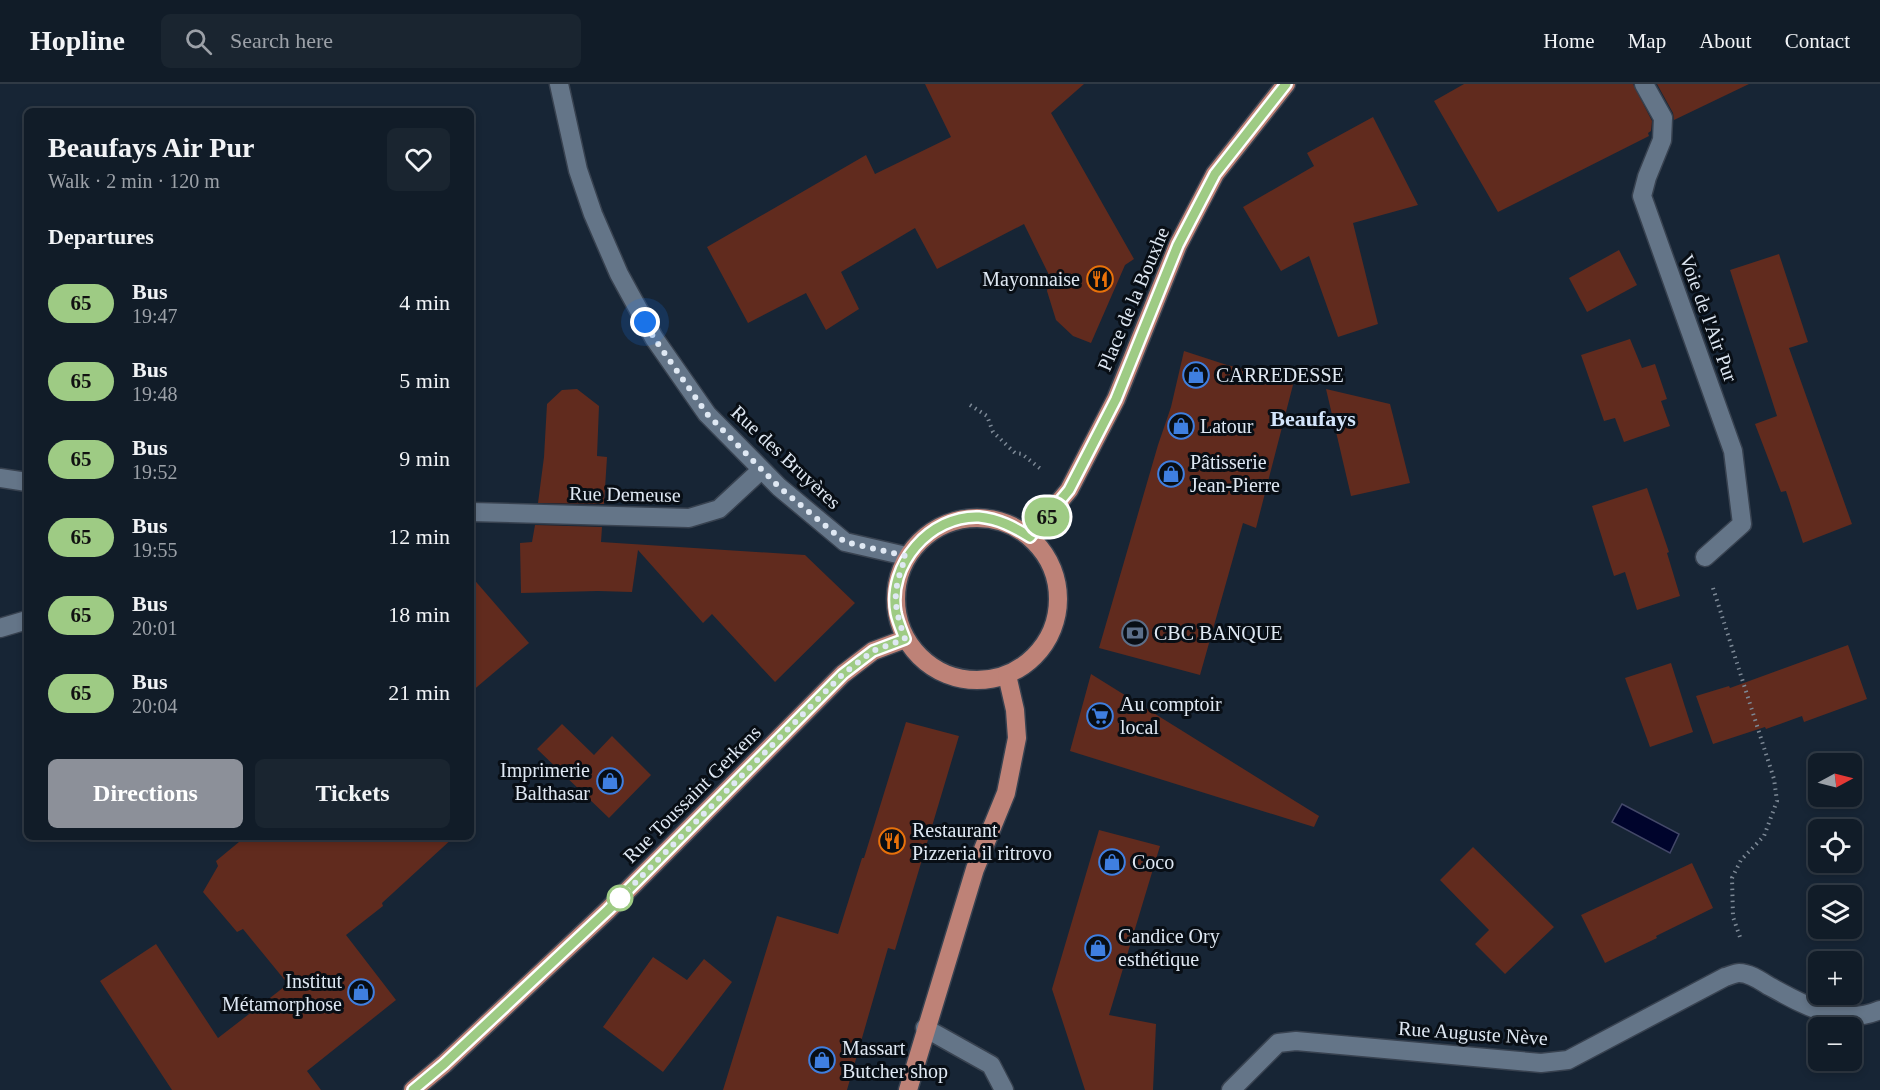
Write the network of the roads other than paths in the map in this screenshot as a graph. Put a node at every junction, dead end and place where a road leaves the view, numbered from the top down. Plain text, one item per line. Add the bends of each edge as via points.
1 (559, 84) edge
2 (1286, 84) edge
3 (1644, 84) edge
4 (761, 470) junction
5 (0, 478) edge
6 (24, 482) edge
7 (474, 512) edge
8 (1030, 537) junction
9 (906, 556) junction
10 (1705, 557) road end
11 (24, 621) edge
12 (0, 628) edge
13 (905, 639) junction
14 (1007, 675) junction
15 (1880, 1010) edge
16 (925, 1028) junction
17 (413, 1090) edge
18 (908, 1090) edge
19 (1004, 1090) edge
20 (1231, 1090) edge

1 - 4 street, Rue des Bruyères via 578,170 619,274 654,338 707,414
2 - 8 main road, Place de la Bouxhe via 1215,174 1178,245 1116,399 1069,490
3 - 10 street, Voie de l'Air Pur via 1663,118 1662,140 1642,196 1733,451 1742,524
4 - 7 street, Rue Demeuse via 719,508 689,518
4 - 9 street, Rue des Bruyères via 845,542
5 - 6 street
8 - 9 main road via 1006,523 978,517 950,521 926,535
8 - 14 main road via 1046,556 1056,577 1059,601 1055,624 1044,646 1028,663
9 - 13 main road via 896,584 896,612
11 - 12 street
13 - 14 main road via 920,658 939,672 961,680 985,681
13 - 17 main road, Rue Toussaint Gerkens via 873,651 843,674 608,910
14 - 16 main road via 1016,710 1017,738 1006,793 975,869
15 - 20 street, Rue Auguste Nève via 1854,1016 1826,1014 1739,973 1568,1060 1541,1063 1296,1041 1278,1043
16 - 18 main road
16 - 19 street via 991,1065

